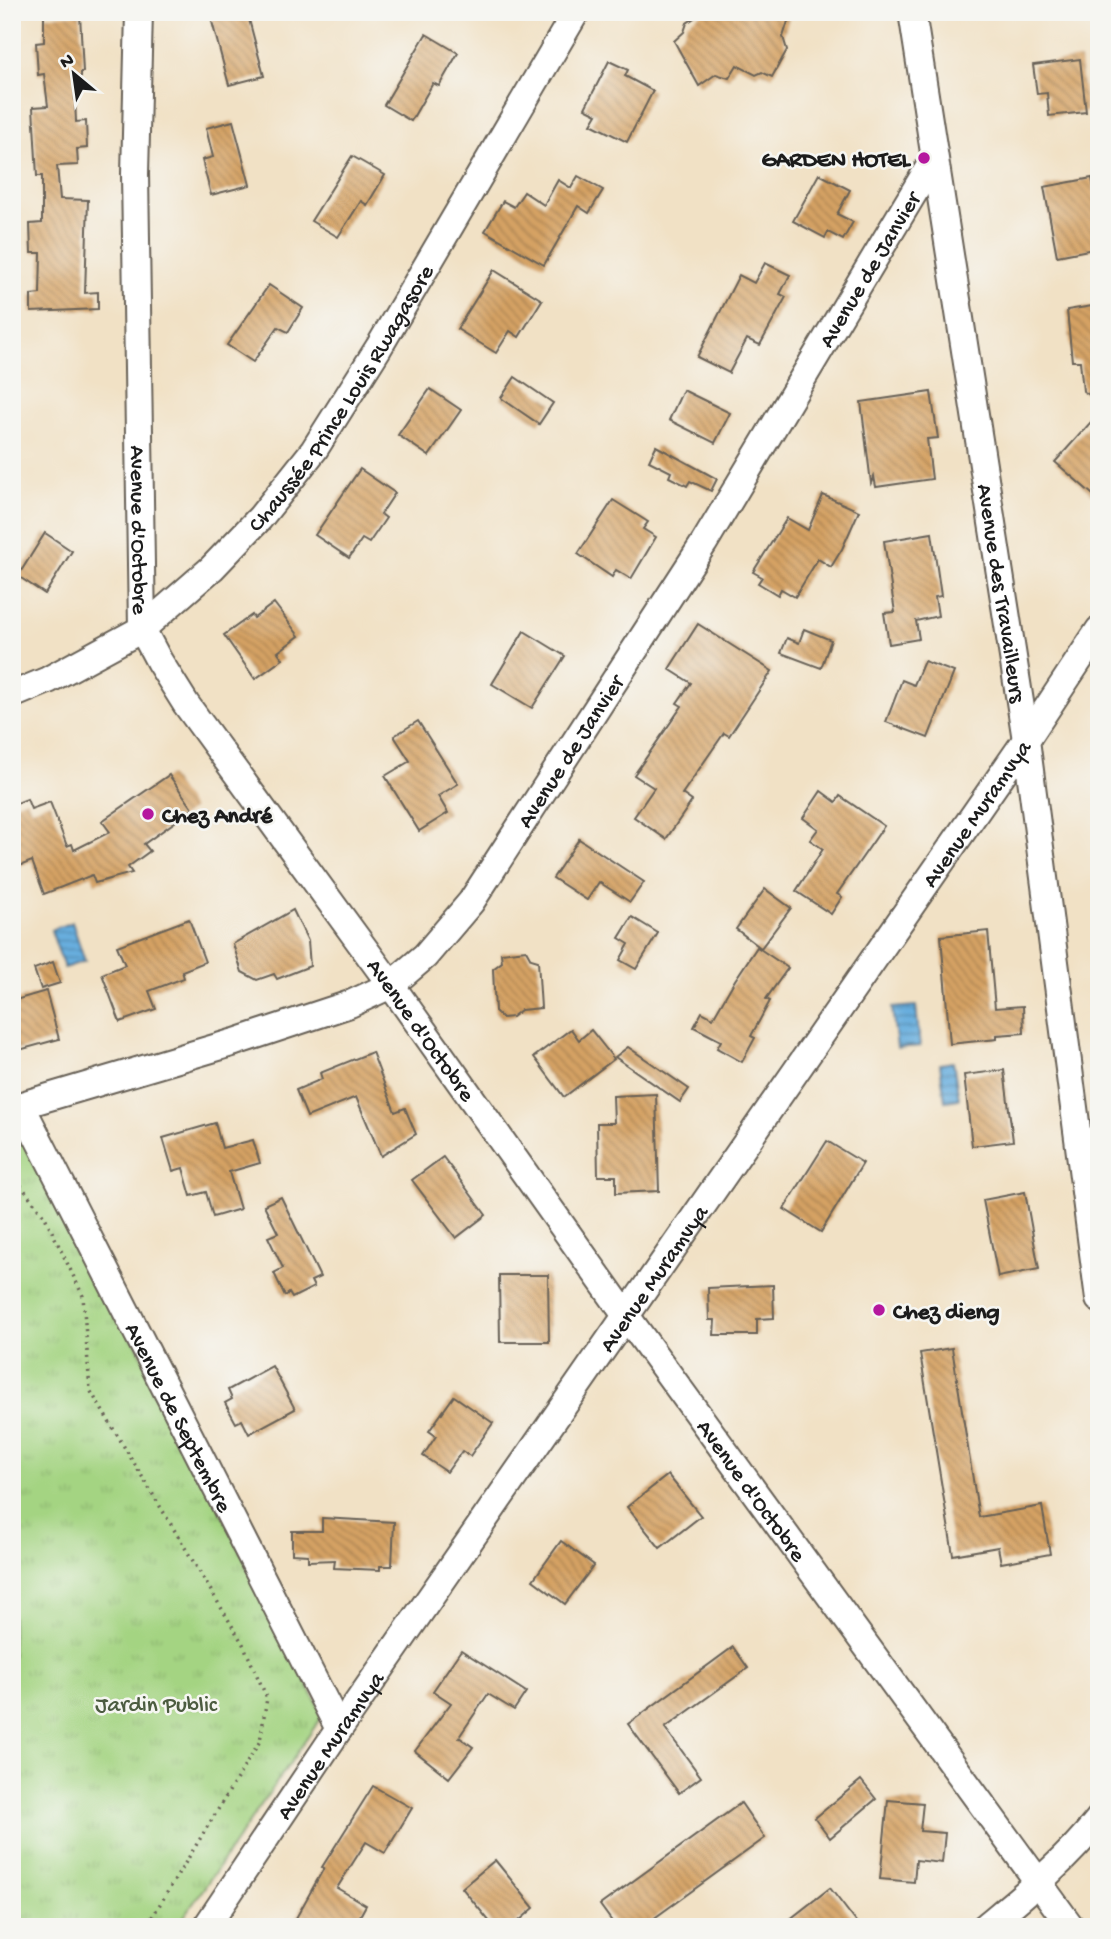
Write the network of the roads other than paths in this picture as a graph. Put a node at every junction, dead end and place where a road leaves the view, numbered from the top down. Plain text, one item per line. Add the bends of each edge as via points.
1 (139, 12) edge
2 (576, 12) edge
3 (912, 12) edge
4 (934, 159) junction
5 (142, 629) junction
6 (1099, 630) edge
7 (12, 695) edge
8 (1026, 740) junction
9 (391, 985) junction
10 (17, 1106) edge
11 (1099, 1299) edge
12 (626, 1317) junction
13 (339, 1729) junction
14 (1099, 1819) edge
15 (1039, 1883) junction
16 (206, 1927) edge
17 (985, 1927) edge
18 (1071, 1927) edge

1 - 5 street, Avenue d'Octobre via 135,174
2 - 5 street, Chaussée Prince Louis Rwagasore via 314,450 260,518 212,568
3 - 4 street, Avenue des Travailleurs
4 - 8 street, Avenue des Travailleurs
4 - 9 street, Avenue de Janvier via 704,543 471,902 425,956
5 - 7 street, Chaussée Prince Louis Rwagasore
5 - 9 street, Avenue d'Octobre via 186,704
6 - 8 street, Avenue Muramvya
8 - 11 street, Avenue des Travailleurs
8 - 12 street, Avenue Muramvya
9 - 10 street, Avenue de Janvier via 350,1004 235,1042
9 - 12 street, Avenue d'Octobre
10 - 13 street, Avenue de Septembre
12 - 13 street, Avenue Muramvya
12 - 15 street, Avenue d'Octobre
13 - 16 street, Avenue Muramvya
14 - 15 street
15 - 17 street
15 - 18 street, Avenue d'Octobre

